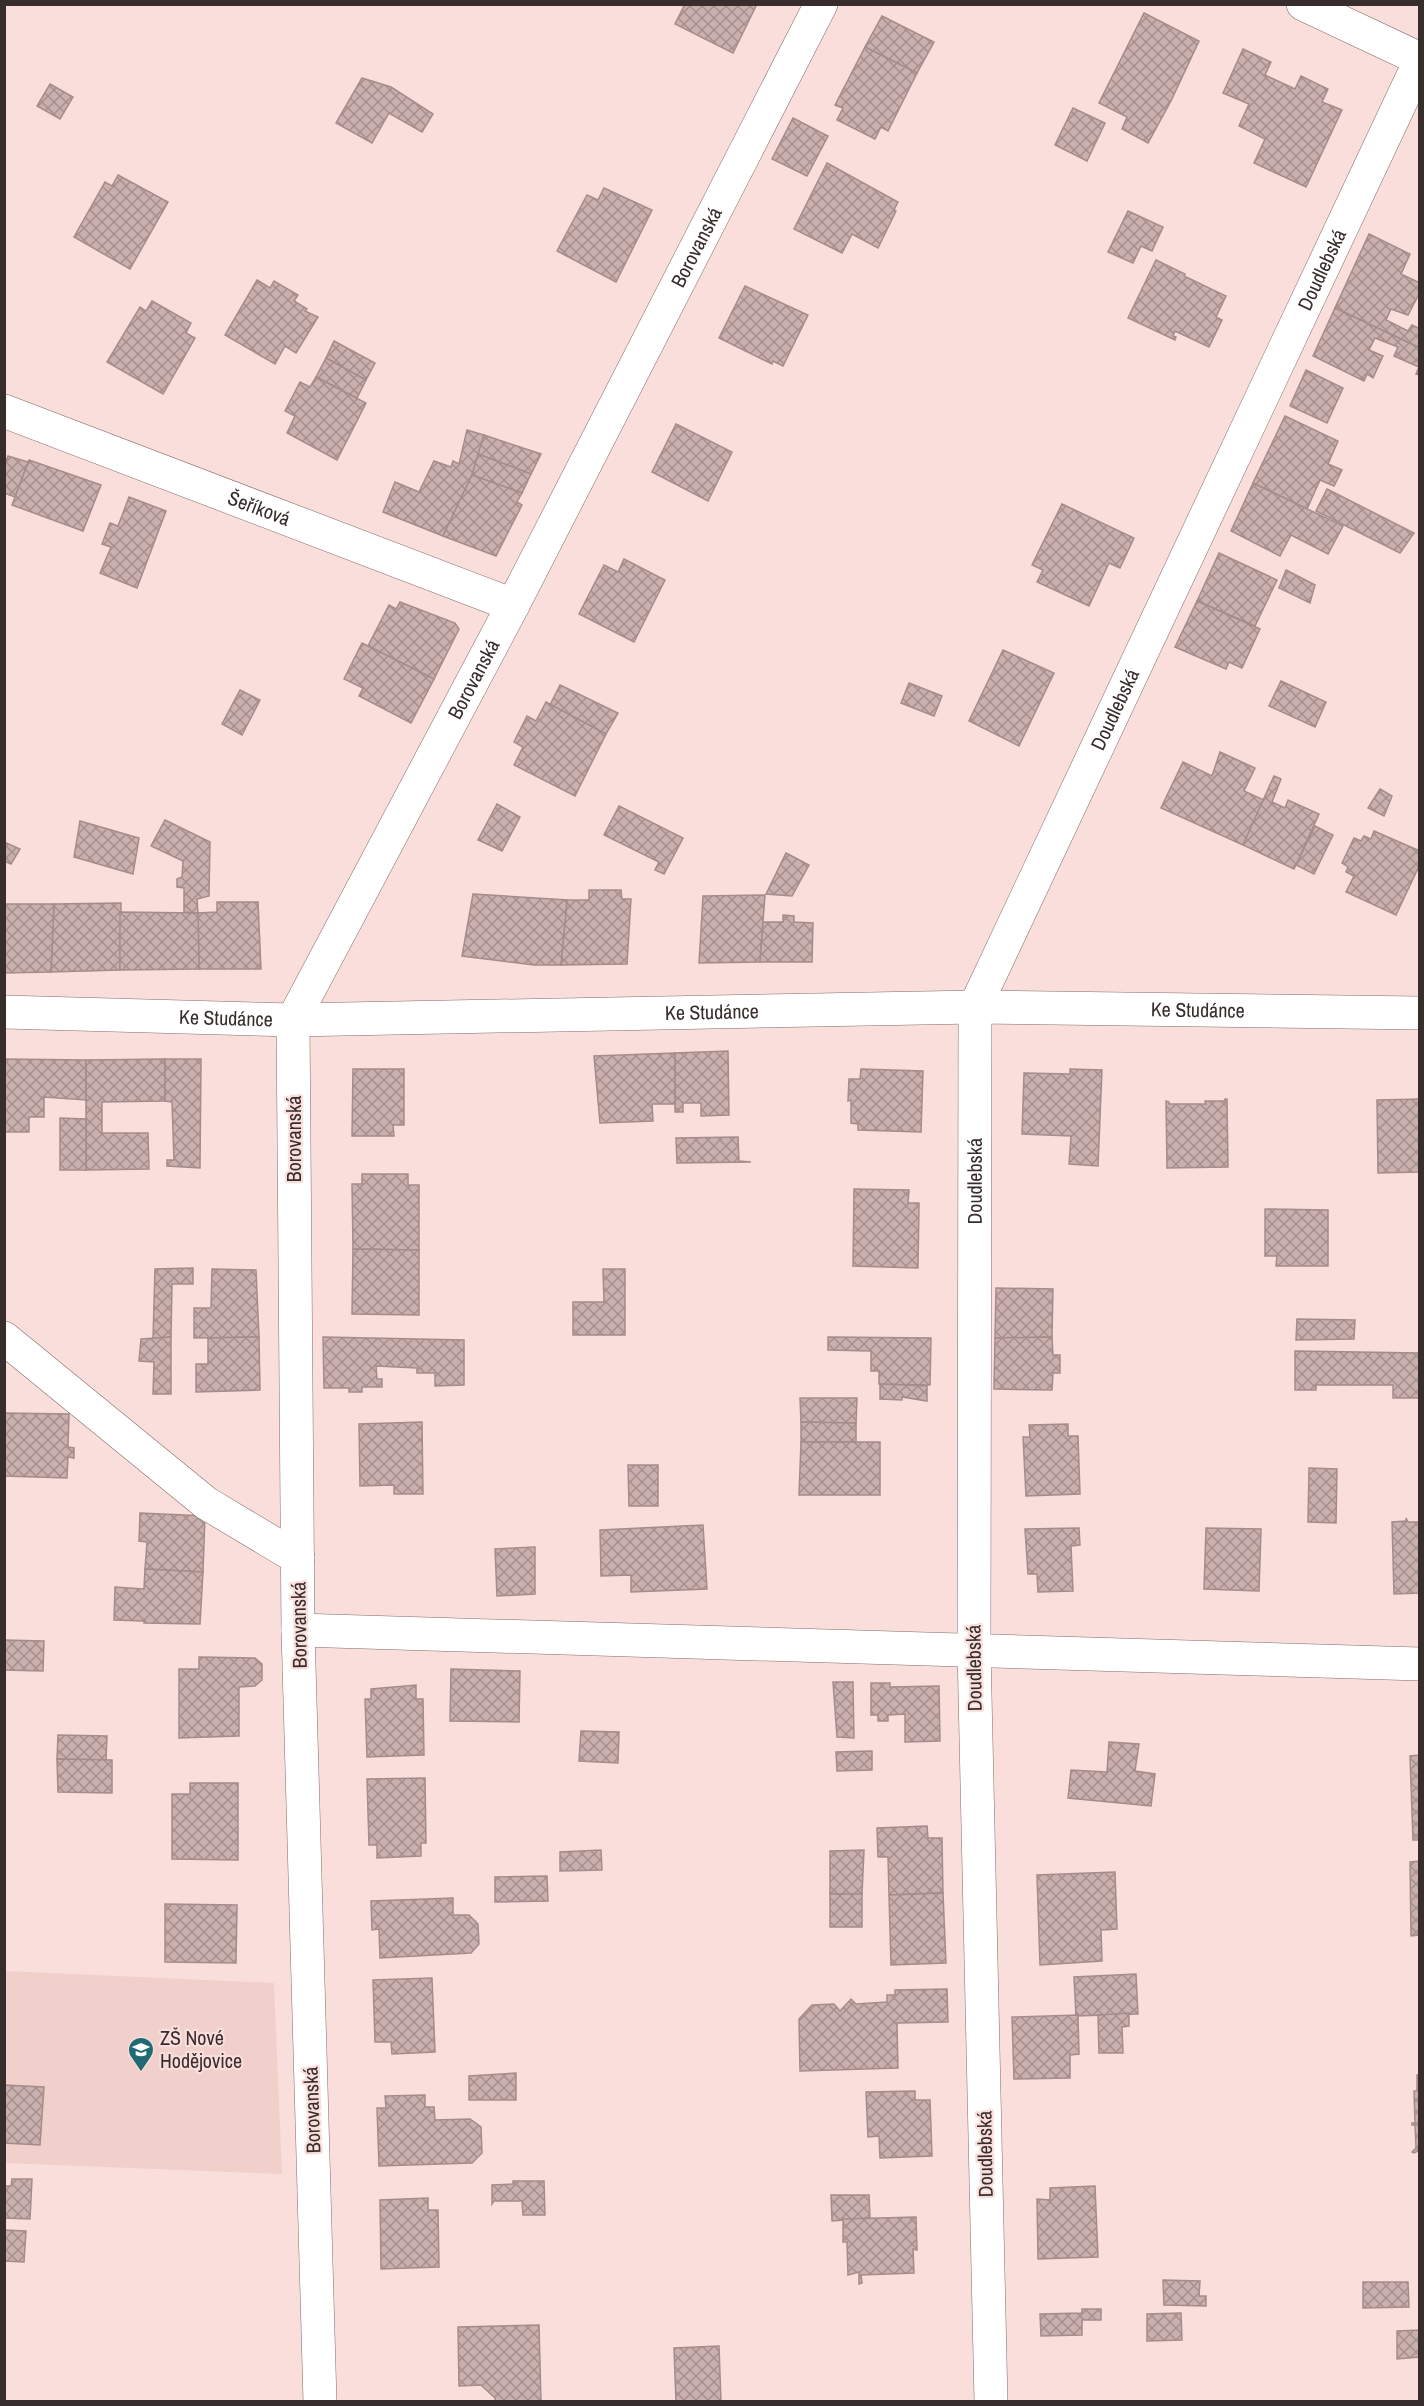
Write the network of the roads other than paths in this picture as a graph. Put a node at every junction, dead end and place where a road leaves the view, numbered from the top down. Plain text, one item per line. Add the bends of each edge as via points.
1 (822, 4) edge
2 (1303, 4) edge
3 (1419, 60) edge
4 (4, 411) edge
5 (513, 604) junction
6 (975, 1007) junction
7 (4, 1012) edge
8 (1419, 1013) edge
9 (293, 1020) junction
10 (4, 1338) edge
11 (298, 1558) junction
12 (298, 1630) junction
13 (974, 1650) junction
14 (1419, 1664) edge
15 (320, 2402) edge
16 (991, 2402) edge

1 - 5 street, Borovanská
2 - 3 street
3 - 6 street, Doudlebská
4 - 5 street, Šeříková
5 - 9 street, Borovanská
6 - 8 street, Ke Studánce
6 - 9 street, Ke Studánce
6 - 13 street, Doudlebská
7 - 9 street, Ke Studánce
9 - 11 street, Borovanská
10 - 11 street via 206,1503
11 - 12 street, Borovanská
12 - 13 street
12 - 15 street, Borovanská
13 - 14 street
13 - 16 street, Doudlebská

